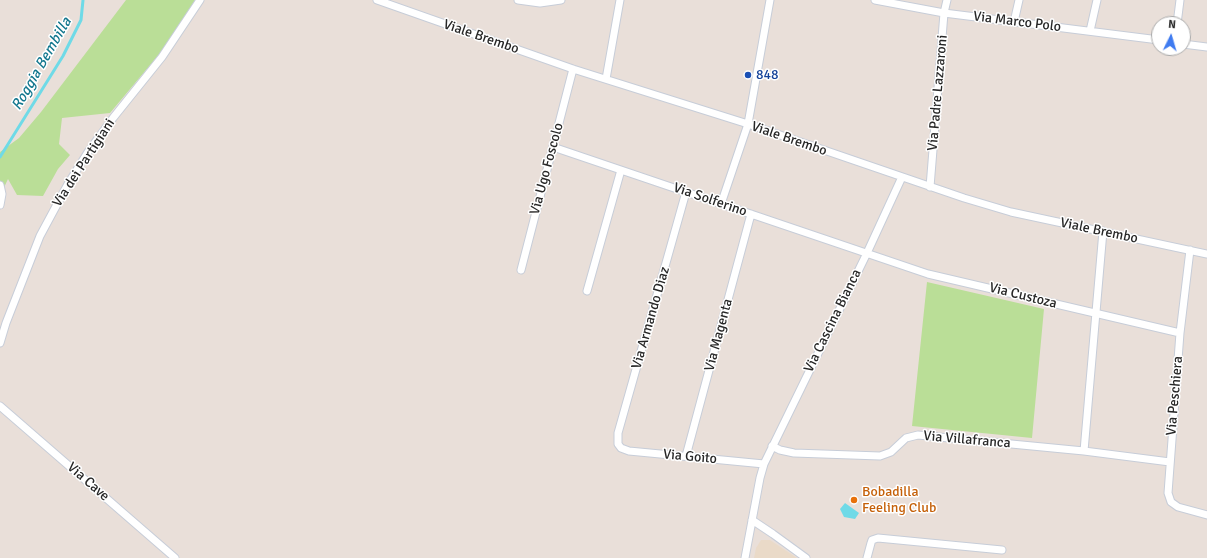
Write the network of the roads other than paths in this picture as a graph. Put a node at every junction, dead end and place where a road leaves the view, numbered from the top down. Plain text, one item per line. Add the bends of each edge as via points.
1 (200, 0) edge
2 (377, 0) edge
3 (518, 0) edge
4 (561, 0) edge
5 (620, 0) edge
6 (875, 0) edge
7 (947, 0) edge
8 (1019, 0) edge
9 (1096, 0) edge
10 (1180, 0) edge
11 (768, 1) edge
12 (396, 3) edge
13 (944, 13) junction
14 (1177, 16) edge
15 (1014, 22) junction
16 (1090, 31) junction
17 (1151, 39) edge
18 (1191, 45) edge
19 (1207, 47) edge
20 (573, 69) junction
21 (606, 80) junction
22 (748, 124) junction
23 (553, 147) junction
24 (621, 170) junction
25 (902, 177) junction
26 (0, 185) edge
27 (930, 187) junction
28 (686, 192) junction
29 (721, 204) junction
30 (0, 205) edge
31 (751, 214) junction
32 (1103, 231) junction
33 (1190, 250) junction
34 (867, 253) junction
35 (1207, 254) edge
36 (521, 270) dead end
37 (587, 291) dead end
38 (1096, 314) junction
39 (1180, 333) junction
40 (0, 343) edge
41 (0, 406) edge
42 (618, 444) joint
43 (772, 446) junction
44 (1084, 451) junction
45 (686, 456) junction
46 (1170, 462) junction
47 (764, 464) junction
48 (1207, 515) edge
49 (752, 520) junction
50 (1002, 550) dead end
51 (175, 558) edge
52 (745, 558) edge
53 (806, 558) edge
54 (867, 558) edge

1 - 40 street, Via dei Partigiani via 162,57 88,152 68,184 36,247
2 - 12 street, Viale Brembo
3 - 4 street via 540,3
5 - 21 street
6 - 13 street, Via Marco Polo
7 - 13 street, Via Padre Lazzaroni
8 - 15 street
9 - 16 street
10 - 14 street
11 - 22 street
12 - 20 street, Viale Brembo
13 - 15 street, Via Marco Polo
13 - 27 street, Via Padre Lazzaroni
15 - 16 street, Via Marco Polo
16 - 17 street, Via Marco Polo
18 - 19 street
20 - 21 street, Viale Brembo
20 - 23 street, Via Ugo Foscolo
21 - 22 street, Viale Brembo
22 - 25 street, Viale Brembo
22 - 29 street
23 - 24 street, Via Solferino
23 - 36 street, Via Ugo Foscolo
24 - 28 street, Via Solferino
24 - 37 street
25 - 27 street, Viale Brembo
25 - 34 street, Via Cascina Bianca
26 - 30 street
27 - 32 street, Viale Brembo via 1000,209
28 - 29 street, Via Solferino
28 - 42 street, Via Armando Diaz via 618,433
29 - 31 street, Via Solferino
31 - 34 street, Via Solferino
31 - 45 street, Via Magenta
32 - 33 street, Viale Brembo
32 - 38 street
33 - 35 street, Viale Brembo
33 - 39 street, Via Peschiera
34 - 38 street, Via Custoza via 928,274
34 - 43 street, Via Cascina Bianca
38 - 39 street, Via Custoza
38 - 44 street
39 - 46 street, Via Peschiera
41 - 51 street, Via Cave
42 - 45 street, Via Goito via 626,450
43 - 44 street, Via Villafranca via 794,453 880,456 891,452 906,438 918,435
43 - 47 street, Via Cascina Bianca
44 - 46 street, Via Villafranca
45 - 47 street, Via Goito
46 - 48 street, Via Peschiera via 1168,493 1171,502 1178,507
47 - 49 street, Via Cascina Bianca
49 - 52 street, Via Cascina Bianca
49 - 53 street
50 - 54 street via 878,538 872,540

